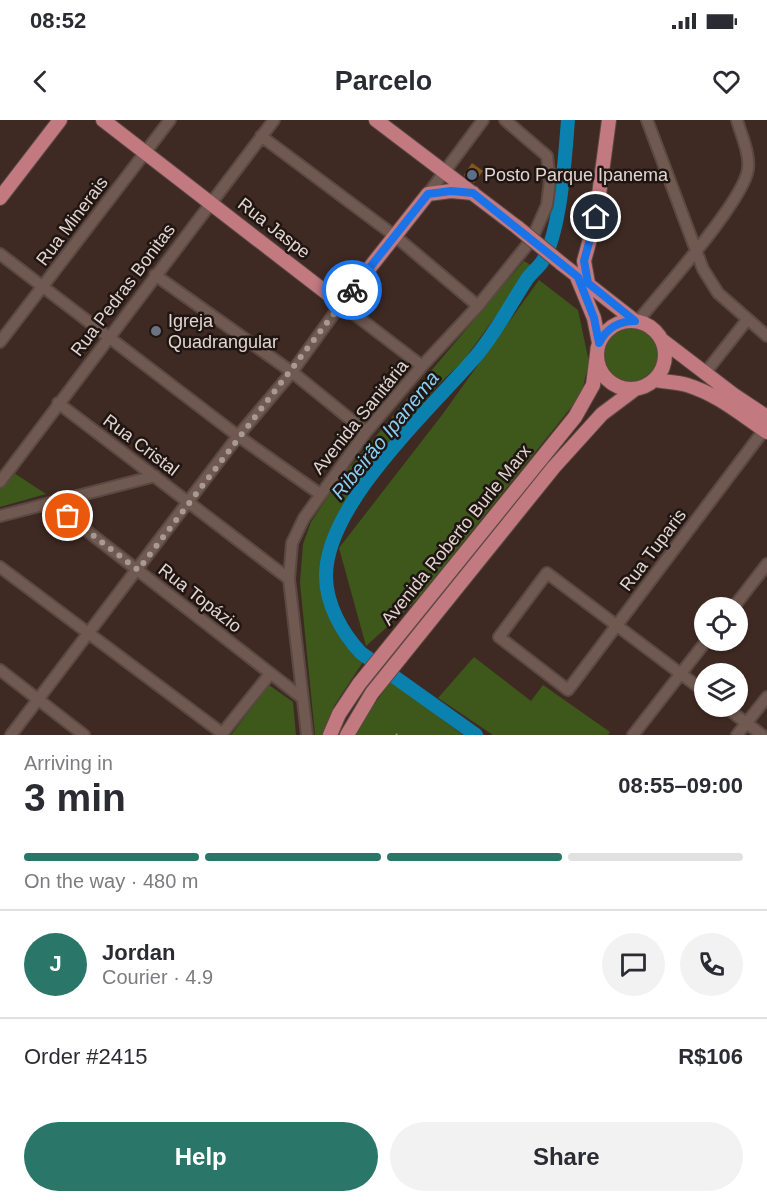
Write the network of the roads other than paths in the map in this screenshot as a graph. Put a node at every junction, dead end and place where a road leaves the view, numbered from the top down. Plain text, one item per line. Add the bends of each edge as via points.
1 (60, 120) edge
2 (103, 120) edge
3 (170, 120) edge
4 (274, 120) edge
5 (376, 120) edge
6 (483, 120) edge
7 (505, 120) edge
8 (609, 120) edge
9 (647, 120) edge
10 (736, 120) edge
11 (261, 136) junction
12 (145, 152) junction
13 (446, 172) junction
14 (473, 193) junction
15 (428, 194) junction
16 (0, 198) edge
17 (210, 201) junction
18 (395, 236) junction
19 (695, 250) junction
20 (585, 253) junction
21 (0, 254) edge
22 (574, 273) junction
23 (155, 275) junction
24 (42, 288) junction
25 (341, 303) junction
26 (478, 306) junction
27 (747, 320) junction
28 (636, 321) junction
29 (767, 336) edge
30 (107, 338) junction
31 (662, 340) junction
32 (0, 342) edge
33 (598, 349) junction
34 (422, 366) junction
35 (291, 372) junction
36 (705, 373) junction
37 (655, 380) junction
38 (634, 390) junction
39 (58, 403) junction
40 (766, 427) edge
41 (366, 432) junction
42 (238, 436) junction
43 (0, 463) edge
44 (10, 470) junction
45 (155, 476) junction
46 (0, 482) edge
47 (320, 494) junction
48 (188, 501) junction
49 (51, 503) junction
50 (0, 516) edge
51 (767, 564) edge
52 (0, 567) edge
53 (138, 570) junction
54 (289, 579) junction
55 (742, 597) edge
56 (616, 625) junction
57 (87, 634) junction
58 (699, 651) edge
59 (0, 670) edge
60 (270, 674) junction
61 (681, 674) junction
62 (694, 684) edge
63 (301, 697) junction
64 (767, 697) edge
65 (37, 699) junction
66 (739, 717) edge
67 (747, 723) junction
68 (222, 734) edge
69 (11, 735) edge
70 (84, 735) edge
71 (307, 735) edge
72 (330, 735) edge
73 (347, 735) edge
74 (633, 735) edge
75 (737, 735) edge
76 (762, 735) edge

1 - 16 main road
2 - 12 main road, Rua Jaspe
3 - 12 street, Rua Minerais
4 - 11 street, Rua Pedras Bonitas
5 - 13 main road
6 - 13 street
7 - 26 street, Avenida Sanitária via 547,156 550,181 541,222
8 - 20 main road via 596,217
9 - 19 street
10 - 19 street via 748,170 727,211
11 - 17 street, Rua Pedras Bonitas
11 - 18 street
12 - 17 main road, Rua Jaspe
12 - 24 street, Rua Minerais
13 - 14 main road
13 - 15 street
14 - 15 main road
14 - 22 main road, bridge
15 - 18 main road
17 - 23 street, Rua Pedras Bonitas
17 - 25 main road, Rua Jaspe
18 - 25 main road
18 - 26 street
19 - 27 street via 718,292
19 - 28 street
20 - 22 main road
20 - 22 main road via 584,267
21 - 24 street
22 - 28 main road
22 - 33 main road via 594,318
23 - 30 street, Rua Pedras Bonitas
23 - 35 street
24 - 30 street
24 - 32 street, Rua Minerais
25 - 34 street, Rua Jaspe
25 - 35 street
26 - 34 street, Avenida Sanitária
27 - 29 street
27 - 36 street
28 - 31 main road via 652,328
28 - 33 main road via 609,328
30 - 39 street, Rua Pedras Bonitas
30 - 42 street
31 - 36 main road
31 - 37 main road via 665,361
33 - 38 main road via 600,368 608,380
33 - 72 main road, Avenida Roberto Burle Marx via 593,385 575,417 358,684
34 - 41 street, Avenida Sanitária
35 - 41 street
35 - 42 street
36 - 40 main road
37 - 38 main road
37 - 40 main road via 711,394
38 - 73 main road, Avenida Roberto Burle Marx via 582,434 372,693
39 - 44 street, Rua Pedras Bonitas
39 - 45 street, Rua Cristal
40 - 56 street, Rua Tuparis
41 - 47 street, Avenida Sanitária
42 - 47 street
42 - 48 street
43 - 44 street
44 - 46 street, Rua Pedras Bonitas
45 - 48 street, Rua Cristal
45 - 49 street
47 - 54 street, Avenida Sanitária via 292,543
48 - 53 street
48 - 54 street, Rua Cristal
49 - 50 street
49 - 53 street, Rua Topázio
51 - 55 street
52 - 57 street
53 - 57 street
53 - 60 street, Rua Topázio
54 - 63 street, Avenida Sanitária
56 - 56 street, Rua Tuparis via 568,690 499,637 547,573
56 - 61 street
57 - 65 street
57 - 68 street
58 - 61 street
59 - 65 street
60 - 63 street, Rua Topázio
60 - 68 street
61 - 62 street
61 - 74 street
63 - 71 street, Avenida Sanitária
64 - 67 street
65 - 69 street
65 - 70 street
66 - 67 street
67 - 75 street
67 - 76 street

